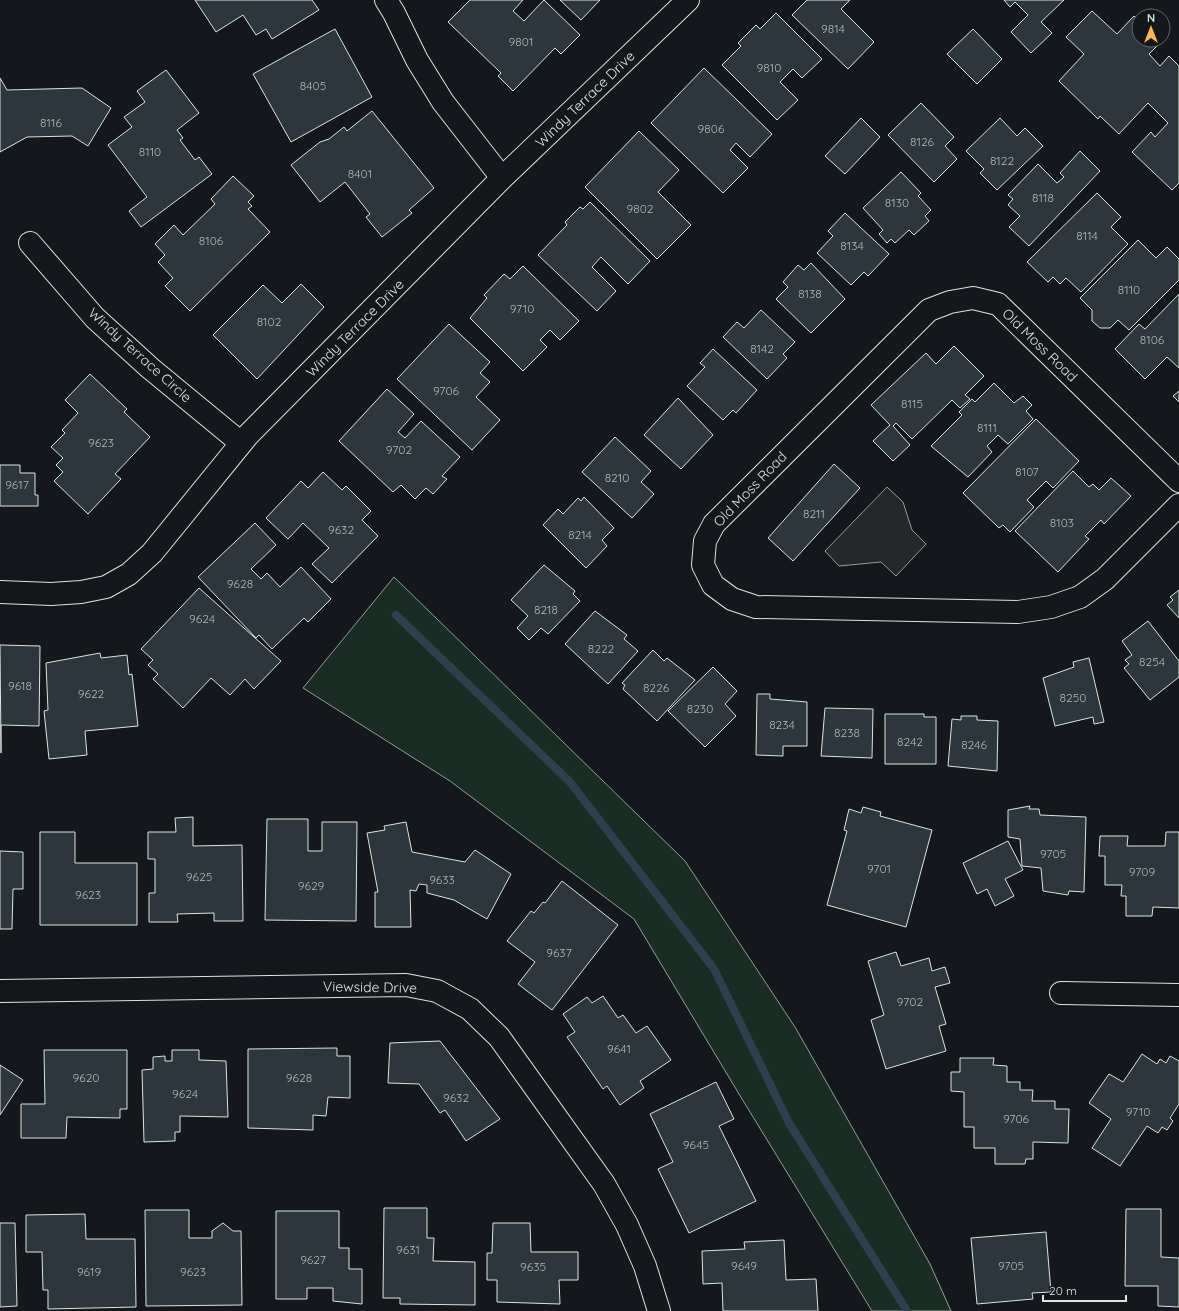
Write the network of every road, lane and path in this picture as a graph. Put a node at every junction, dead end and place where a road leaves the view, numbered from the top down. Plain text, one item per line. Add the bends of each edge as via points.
1 (386, 0) edge
2 (688, 0) edge
3 (502, 178) junction
4 (30, 242) dead end
5 (241, 444) junction
6 (1179, 481) edge
7 (1179, 505) edge
8 (0, 592) edge
9 (0, 991) edge
10 (1060, 993) dead end
11 (1179, 994) edge
12 (659, 1311) edge

1 - 3 street via 417,60 443,102
2 - 3 street, Windy Terrace Drive
3 - 5 street, Windy Terrace Drive
4 - 5 street, Windy Terrace Circle via 95,318
5 - 8 street, Windy Terrace Drive via 152,553 129,574 106,587 81,592
6 - 7 street, Old Moss Road via 998,304 973,298 950,302 929,310 714,524 705,541 703,565 712,584 732,599 756,607 1018,612 1051,607 1080,596 1105,579
9 - 12 street, Viewside Drive via 406,985 437,991 470,1008 499,1037 604,1184 627,1225 645,1266
10 - 11 street

